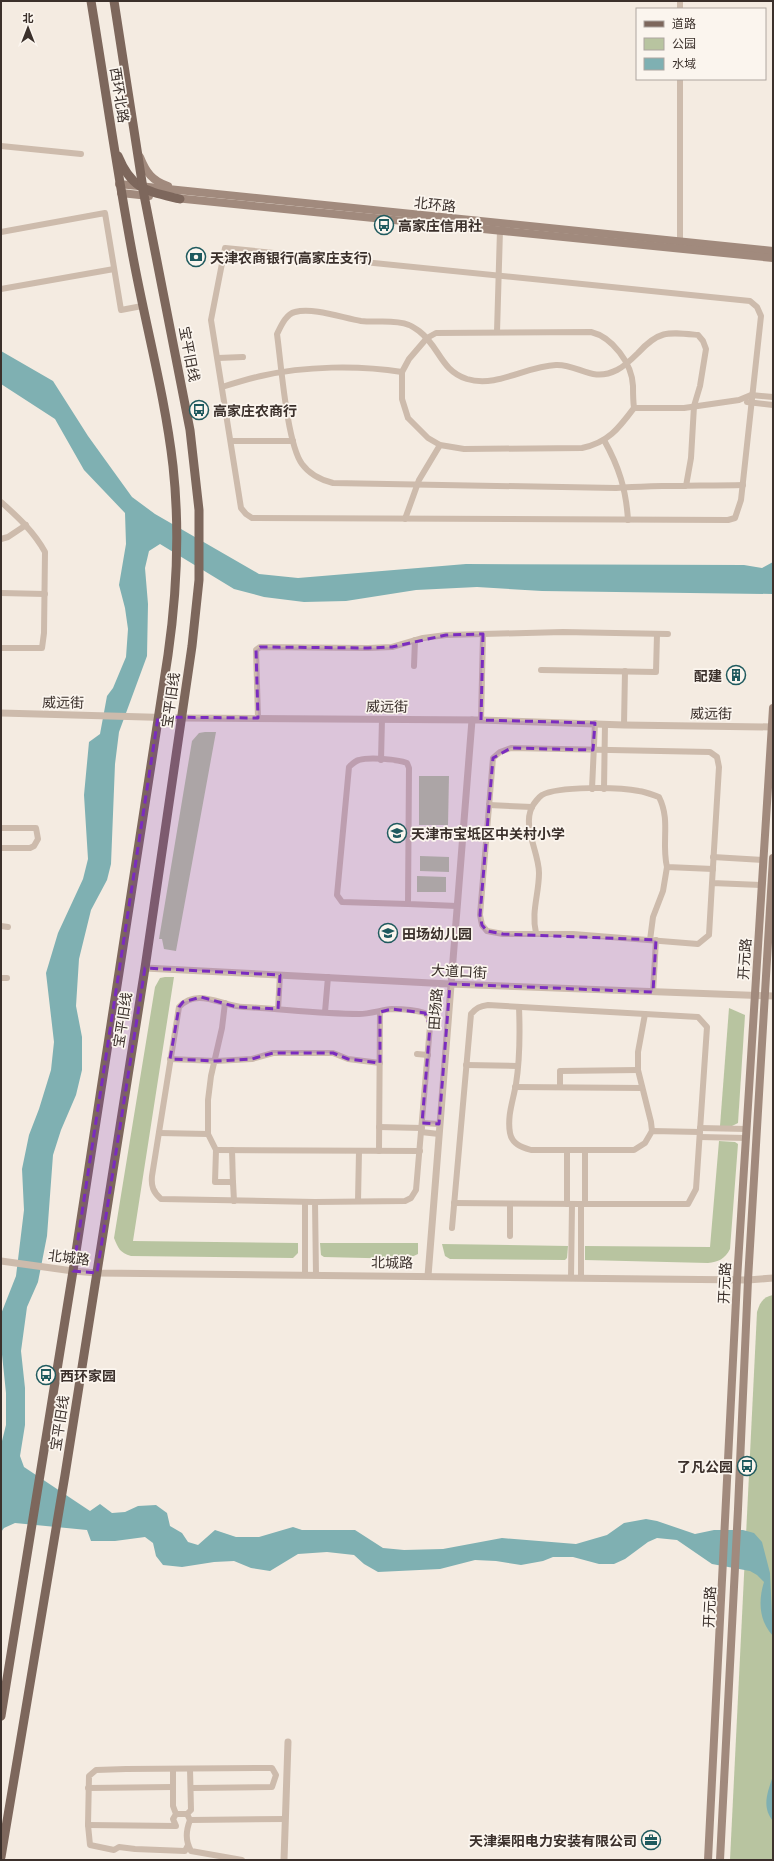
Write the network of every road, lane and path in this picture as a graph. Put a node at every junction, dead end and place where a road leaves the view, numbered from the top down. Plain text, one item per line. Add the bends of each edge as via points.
1 (91, 1) edge
2 (114, 1) edge
3 (680, 80) edge
4 (136, 140) junction
5 (113, 141) junction
6 (1, 146) edge
7 (81, 154) dead end
8 (120, 189) junction
9 (142, 189) junction
10 (183, 195) junction
11 (500, 230) junction
12 (1, 232) edge
13 (680, 245) junction
14 (773, 251) edge
15 (773, 258) edge
16 (114, 269) junction
17 (498, 276) junction
18 (1, 289) edge
19 (142, 306) junction
20 (497, 332) junction
21 (427, 338) junction
22 (243, 357) dead end
23 (218, 358) junction
24 (626, 364) junction
25 (402, 372) junction
26 (282, 373) junction
27 (222, 387) junction
28 (751, 395) junction
29 (773, 397) edge
30 (740, 400) junction
31 (750, 403) junction
32 (773, 405) edge
33 (694, 406) junction
34 (634, 408) junction
35 (604, 440) junction
36 (231, 441) junction
37 (293, 441) junction
38 (440, 444) junction
39 (417, 484) junction
40 (743, 485) junction
41 (686, 486) junction
42 (624, 487) junction
43 (1, 502) edge
44 (405, 518) junction
45 (628, 520) junction
46 (26, 525) junction
47 (1, 539) edge
48 (1, 593) edge
49 (44, 594) junction
50 (483, 634) junction
51 (657, 634) junction
52 (668, 634) dead end
53 (415, 640) junction
54 (1, 648) edge
55 (414, 666) dead end
56 (541, 670) dead end
57 (625, 671) junction
58 (773, 708) edge
59 (1, 713) edge
60 (158, 717) junction
61 (182, 718) junction
62 (258, 718) junction
63 (382, 719) junction
64 (472, 720) junction
65 (481, 720) junction
66 (595, 723) junction
67 (605, 724) junction
68 (624, 725) junction
69 (772, 727) edge
70 (593, 750) junction
71 (604, 750) junction
72 (381, 760) junction
73 (592, 789) junction
74 (604, 789) junction
75 (489, 805) junction
76 (532, 807) junction
77 (1, 828) edge
78 (1, 848) edge
79 (713, 857) junction
80 (763, 860) junction
81 (773, 864) edge
82 (667, 867) junction
83 (713, 869) junction
84 (772, 882) edge
85 (712, 883) junction
86 (761, 885) junction
87 (408, 904) junction
88 (457, 906) junction
89 (536, 933) junction
90 (653, 940) junction
91 (145, 968) junction
92 (280, 975) junction
93 (328, 977) junction
94 (450, 984) junction
95 (653, 992) junction
96 (755, 996) junction
97 (764, 996) junction
98 (773, 996) edge
99 (225, 1002) junction
100 (519, 1007) junction
101 (278, 1009) junction
102 (325, 1012) junction
103 (380, 1012) junction
104 (645, 1014) junction
105 (417, 1054) dead end
106 (428, 1054) junction
107 (170, 1059) junction
108 (216, 1061) junction
109 (380, 1063) junction
110 (466, 1065) junction
111 (517, 1066) junction
112 (638, 1070) junction
113 (515, 1087) junction
114 (560, 1087) junction
115 (642, 1088) junction
116 (440, 1124) junction
117 (379, 1128) junction
118 (422, 1128) junction
119 (747, 1129) junction
120 (652, 1131) junction
121 (700, 1132) junction
122 (159, 1133) junction
123 (208, 1134) junction
124 (439, 1134) junction
125 (746, 1138) junction
126 (216, 1150) junction
127 (232, 1150) junction
128 (567, 1150) junction
129 (585, 1150) junction
130 (359, 1151) junction
131 (379, 1151) junction
132 (420, 1151) junction
133 (233, 1184) junction
134 (234, 1200) junction
135 (358, 1201) junction
136 (305, 1202) junction
137 (315, 1202) junction
138 (454, 1203) junction
139 (510, 1204) junction
140 (570, 1204) junction
141 (583, 1204) junction
142 (452, 1228) dead end
143 (510, 1236) dead end
144 (1, 1261) edge
145 (73, 1271) junction
146 (96, 1273) junction
147 (305, 1275) junction
148 (316, 1275) junction
149 (428, 1276) junction
150 (571, 1278) junction
151 (581, 1278) junction
152 (773, 1278) edge
153 (737, 1280) junction
154 (748, 1280) junction
155 (1, 1716) edge
156 (288, 1742) dead end
157 (173, 1769) junction
158 (190, 1769) junction
159 (173, 1787) junction
160 (88, 1788) junction
161 (192, 1788) junction
162 (176, 1814) junction
163 (285, 1819) junction
164 (188, 1820) junction
165 (88, 1825) junction
166 (176, 1826) junction
167 (188, 1845) junction
168 (1, 1858) edge
169 (4, 1860) edge
170 (242, 1860) edge
171 (284, 1860) edge
172 (708, 1860) edge
173 (720, 1860) edge

1 - 5 main road, 西环北路
2 - 4 main road, 西环北路
3 - 13 street
4 - 9 main road, 西环北路
4 - 10 main road via 143,164 152,178
5 - 8 main road, 西环北路
5 - 9 main road via 126,172
6 - 7 street
8 - 9 main road
8 - 19 main road, 宝平旧线
9 - 10 main road
9 - 61 main road, 宝平旧线 via 190,430 196,474 200,535 199,580
10 - 11 main road, 北环路
10 - 13 main road, 北环路
11 - 13 main road, 北环路
11 - 17 street
12 - 16 street via 105,213
13 - 14 main road, 北环路
13 - 15 main road, 北环路
16 - 18 street
16 - 19 street via 121,310
17 - 20 street
17 - 23 street via 225,248 212,320
17 - 28 street via 750,302 761,316
19 - 60 main road, 宝平旧线 via 170,439 178,523 174,620
20 - 21 street via 436,333
20 - 24 street via 591,332 599,334 610,343 622,355
21 - 24 street via 454,374 469,380 497,379 555,365 595,375 617,370
21 - 25 street
21 - 26 street via 409,325 387,321 362,321 306,310 294,312 284,320 277,334
22 - 23 street
23 - 27 street
24 - 33 street via 654,337 698,335 706,349
24 - 34 street via 633,385
25 - 26 street via 348,367
25 - 38 street via 402,399 408,418 428,438
26 - 27 street
26 - 37 street
27 - 36 street
28 - 29 street
28 - 30 street
28 - 31 street
30 - 31 street
30 - 33 street
31 - 32 street
31 - 40 street
33 - 34 street
33 - 41 street via 691,458
34 - 35 street via 620,427
35 - 38 street via 582,448 464,449
35 - 42 street via 621,473
36 - 37 street
36 - 44 street via 241,508 252,518
37 - 39 street via 301,464 323,481
38 - 39 street
39 - 42 street
39 - 44 street
40 - 41 street
40 - 45 street via 735,518
41 - 42 street
42 - 45 street
43 - 46 street
44 - 45 street
46 - 47 street
46 - 49 street via 45,552
48 - 49 street
49 - 54 street via 42,648
50 - 51 street
50 - 53 street via 446,634
50 - 65 street
51 - 52 street
51 - 57 street via 656,672
53 - 55 street
53 - 62 street via 392,647 260,647 256,650
56 - 57 street
57 - 68 street
58 - 69 main road, 开元路
59 - 60 street, 威远街
60 - 61 street, 威远街
60 - 145 main road, 宝平旧线
61 - 62 street, 威远街
61 - 91 main road, 宝平旧线
62 - 63 street, 威远街
63 - 64 street, 威远街
63 - 72 street
64 - 65 street, 威远街
64 - 88 street, 田场路
65 - 66 street, 威远街
66 - 67 street, 威远街
66 - 70 street
67 - 68 street, 威远街
67 - 71 street
68 - 69 street, 威远街
69 - 80 main road, 开元路
70 - 71 street
70 - 73 street
70 - 75 street via 511,748 500,752 493,758
71 - 74 street
71 - 79 street via 710,752 717,757 719,766
72 - 87 street via 400,760 407,763 409,768
72 - 87 street via 361,759 349,767 337,895 342,902
73 - 74 street
73 - 76 street via 553,791 541,796
74 - 82 street via 640,791 659,797 664,805 666,821 664,854
75 - 76 street
75 - 89 street via 480,916 482,925 487,931 504,934
76 - 89 street via 530,830 539,871 533,916
77 - 78 street via 36,828 38,833 34,846 30,848
79 - 80 street
79 - 83 street
80 - 86 main road, 开元路
81 - 84 main road, 开元路
82 - 83 street
82 - 90 street via 663,891 653,917
83 - 85 street
84 - 97 main road, 开元路
85 - 86 street
85 - 90 street via 709,935 704,940 698,944
86 - 96 main road, 开元路
87 - 88 street
88 - 94 street, 田场路
89 - 90 street
90 - 95 street
91 - 92 street, 大道口街
91 - 146 main road, 宝平旧线
92 - 93 street, 大道口街
92 - 101 street
93 - 94 street, 大道口街
93 - 102 street
94 - 95 street, 大道口街
94 - 116 street, 田场路
95 - 96 street, 大道口街
96 - 97 street, 大道口街
96 - 119 main road, 开元路
97 - 98 street, 大道口街
97 - 154 main road, 开元路
99 - 101 street via 237,1007
99 - 107 street via 201,997 183,1002 179,1007
99 - 108 street
100 - 104 street
100 - 110 street via 480,1006 471,1014
100 - 111 street
101 - 102 street
102 - 103 street
103 - 106 street via 392,1009 425,1013 430,1026
103 - 109 street
104 - 112 street via 638,1052
104 - 121 street via 698,1017 707,1027
105 - 106 street
106 - 118 street
107 - 108 street
107 - 122 street
108 - 109 street via 252,1059 272,1053 333,1053 348,1059
108 - 123 street via 208,1100
109 - 117 street
110 - 111 street
110 - 138 street
111 - 113 street
112 - 114 street via 560,1071
112 - 115 street
113 - 114 street
113 - 128 street via 510,1108 510,1133 517,1144 531,1150
114 - 115 street
115 - 120 street via 652,1122
116 - 118 street
116 - 124 street, 田场路
117 - 118 street
117 - 131 street
118 - 124 street
118 - 132 street
119 - 121 street
119 - 125 main road, 开元路
120 - 121 street
120 - 129 street via 645,1143 634,1150
121 - 125 street
121 - 141 street via 696,1189 688,1204
122 - 123 street
122 - 134 street via 151,1184 155,1194 161,1199
123 - 126 street
124 - 149 street, 田场路
125 - 153 main road, 开元路
126 - 127 street
126 - 133 street via 216,1182
127 - 130 street
127 - 133 street
128 - 129 street
128 - 140 street
129 - 141 street
130 - 131 street
130 - 135 street
131 - 132 street
132 - 135 street via 416,1190 411,1198 405,1201
133 - 134 street
134 - 136 street
135 - 137 street
136 - 137 street
136 - 147 street
137 - 148 street
138 - 139 street
138 - 142 street
139 - 140 street
139 - 143 street
140 - 141 street
140 - 150 street
141 - 151 street
144 - 145 street, 北城路
145 - 146 street, 北城路
145 - 155 main road, 宝平旧线
146 - 147 street, 北城路
146 - 168 main road, 宝平旧线 via 55,1538
147 - 148 street, 北城路
148 - 149 street, 北城路
149 - 150 street, 北城路
150 - 151 street, 北城路
151 - 153 street, 北城路
152 - 154 street, 北城路
153 - 154 street, 北城路
153 - 172 main road, 开元路
154 - 173 main road, 开元路
156 - 163 street
157 - 158 street
157 - 159 street
157 - 160 street via 96,1770 89,1776
158 - 161 street
158 - 161 street via 272,1768 276,1775 272,1787
159 - 160 street
159 - 162 street via 173,1806
160 - 165 street
161 - 164 street via 192,1810
162 - 164 street
162 - 166 street via 173,1819
163 - 164 street
163 - 171 street
164 - 166 street via 182,1827
164 - 167 street
165 - 166 street
165 - 167 street via 90,1845 106,1849 114,1850 119,1847 135,1850 185,1851
167 - 170 street via 191,1851
168 - 169 main road

